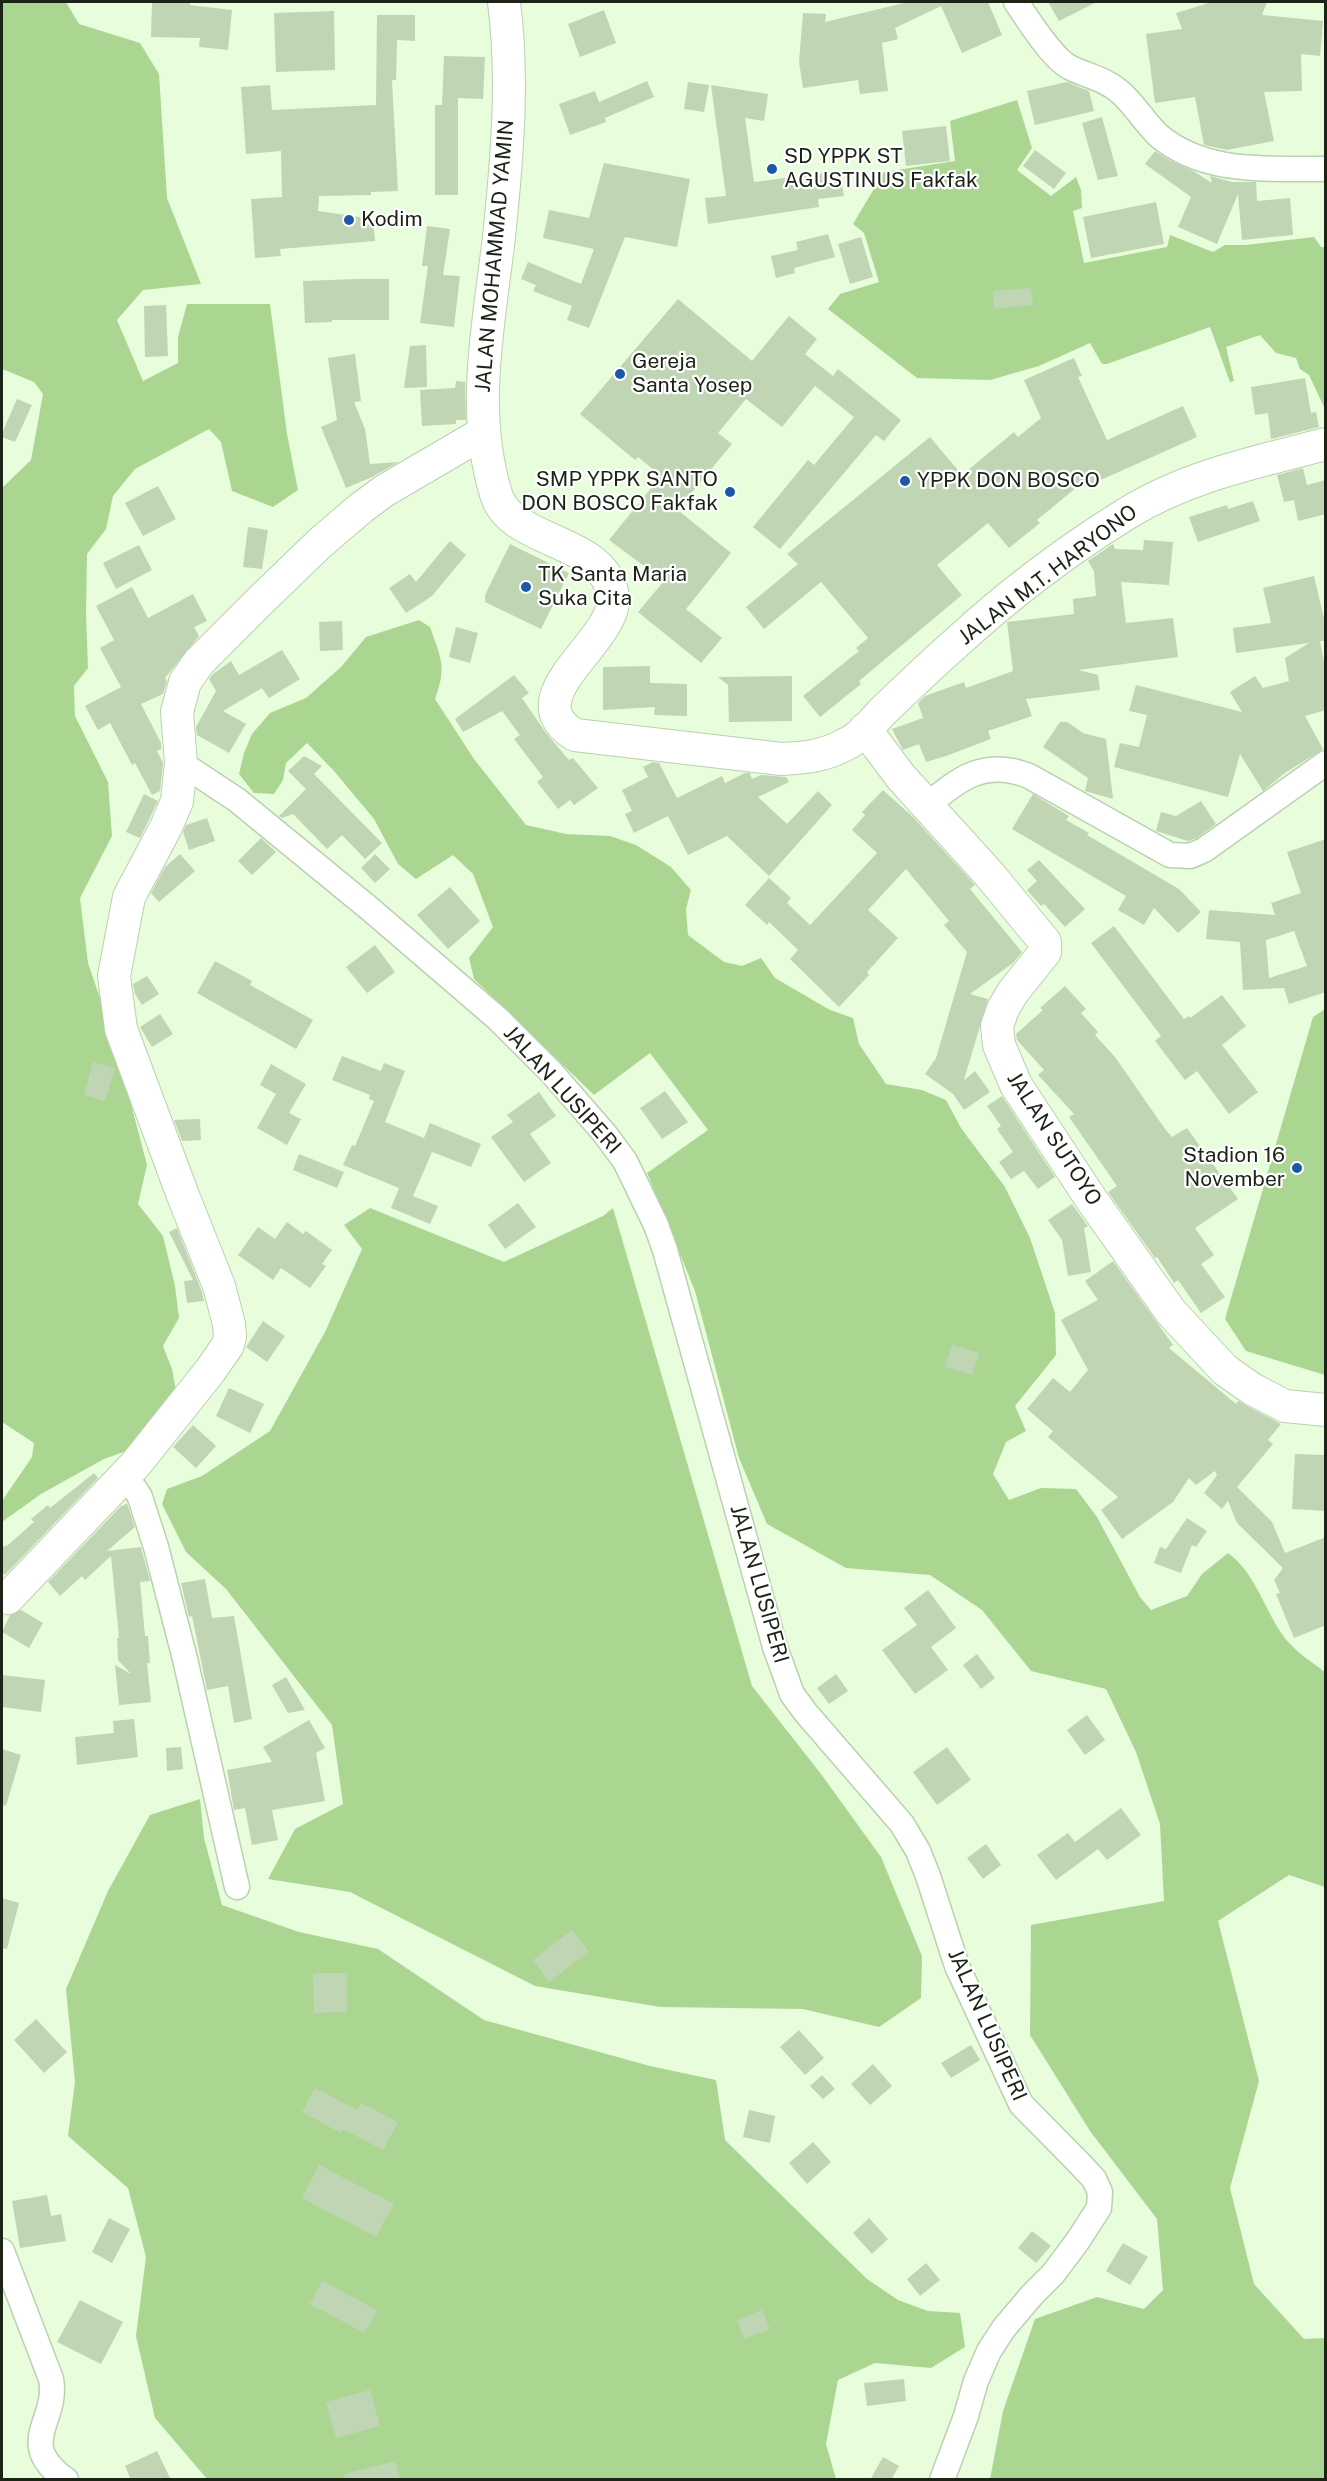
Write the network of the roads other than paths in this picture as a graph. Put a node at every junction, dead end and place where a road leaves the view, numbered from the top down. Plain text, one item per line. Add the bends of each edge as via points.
1 (504, 2) edge
2 (1016, 2) edge
3 (1326, 169) edge
4 (483, 434) junction
5 (1326, 444) edge
6 (866, 729) junction
7 (181, 763) junction
8 (1326, 763) edge
9 (928, 805) junction
10 (1326, 1410) edge
11 (122, 1479) junction
12 (4, 1600) edge
13 (237, 1887) dead end
14 (2, 2251) edge
15 (66, 2480) edge
16 (942, 2480) edge

1 - 4 main road, JALAN MOHAMMAD YAMIN via 508,96 505,163 483,362
2 - 3 street via 1039,35 1070,68 1120,92 1159,135 1178,149 1209,163 1238,167
4 - 6 main road, JALAN MOHAMMAD YAMIN via 502,509 528,528 589,558 602,570 610,586 613,599 607,623 555,698 555,713 567,730 593,738 781,759 811,758 833,751
4 - 7 main road via 361,508 199,662 178,701
5 - 6 main road, JALAN M.T. HARYONO via 1226,469 1167,491 1124,515 1012,596
6 - 9 main road, JALAN SUTOYO via 900,777
7 - 11 main road via 177,801 129,897 114,976 122,1029 219,1286 230,1336 210,1371
7 - 16 street, JALAN LUSIPERI via 263,820 498,1019 552,1073 625,1161 665,1250 775,1647 792,1694 902,1824 928,1876 957,1966 1021,2104 1099,2189 1099,2208 1077,2242 989,2351
8 - 9 street via 1190,856 1170,855 1014,770 974,772
9 - 10 main road, JALAN SUTOYO via 1045,942 1045,952 1013,992 996,1030 1009,1072 1056,1145 1171,1312 1225,1370 1284,1406
11 - 12 main road
11 - 13 street via 140,1497 156,1547
14 - 15 street via 51,2379 51,2399 41,2431 42,2455

